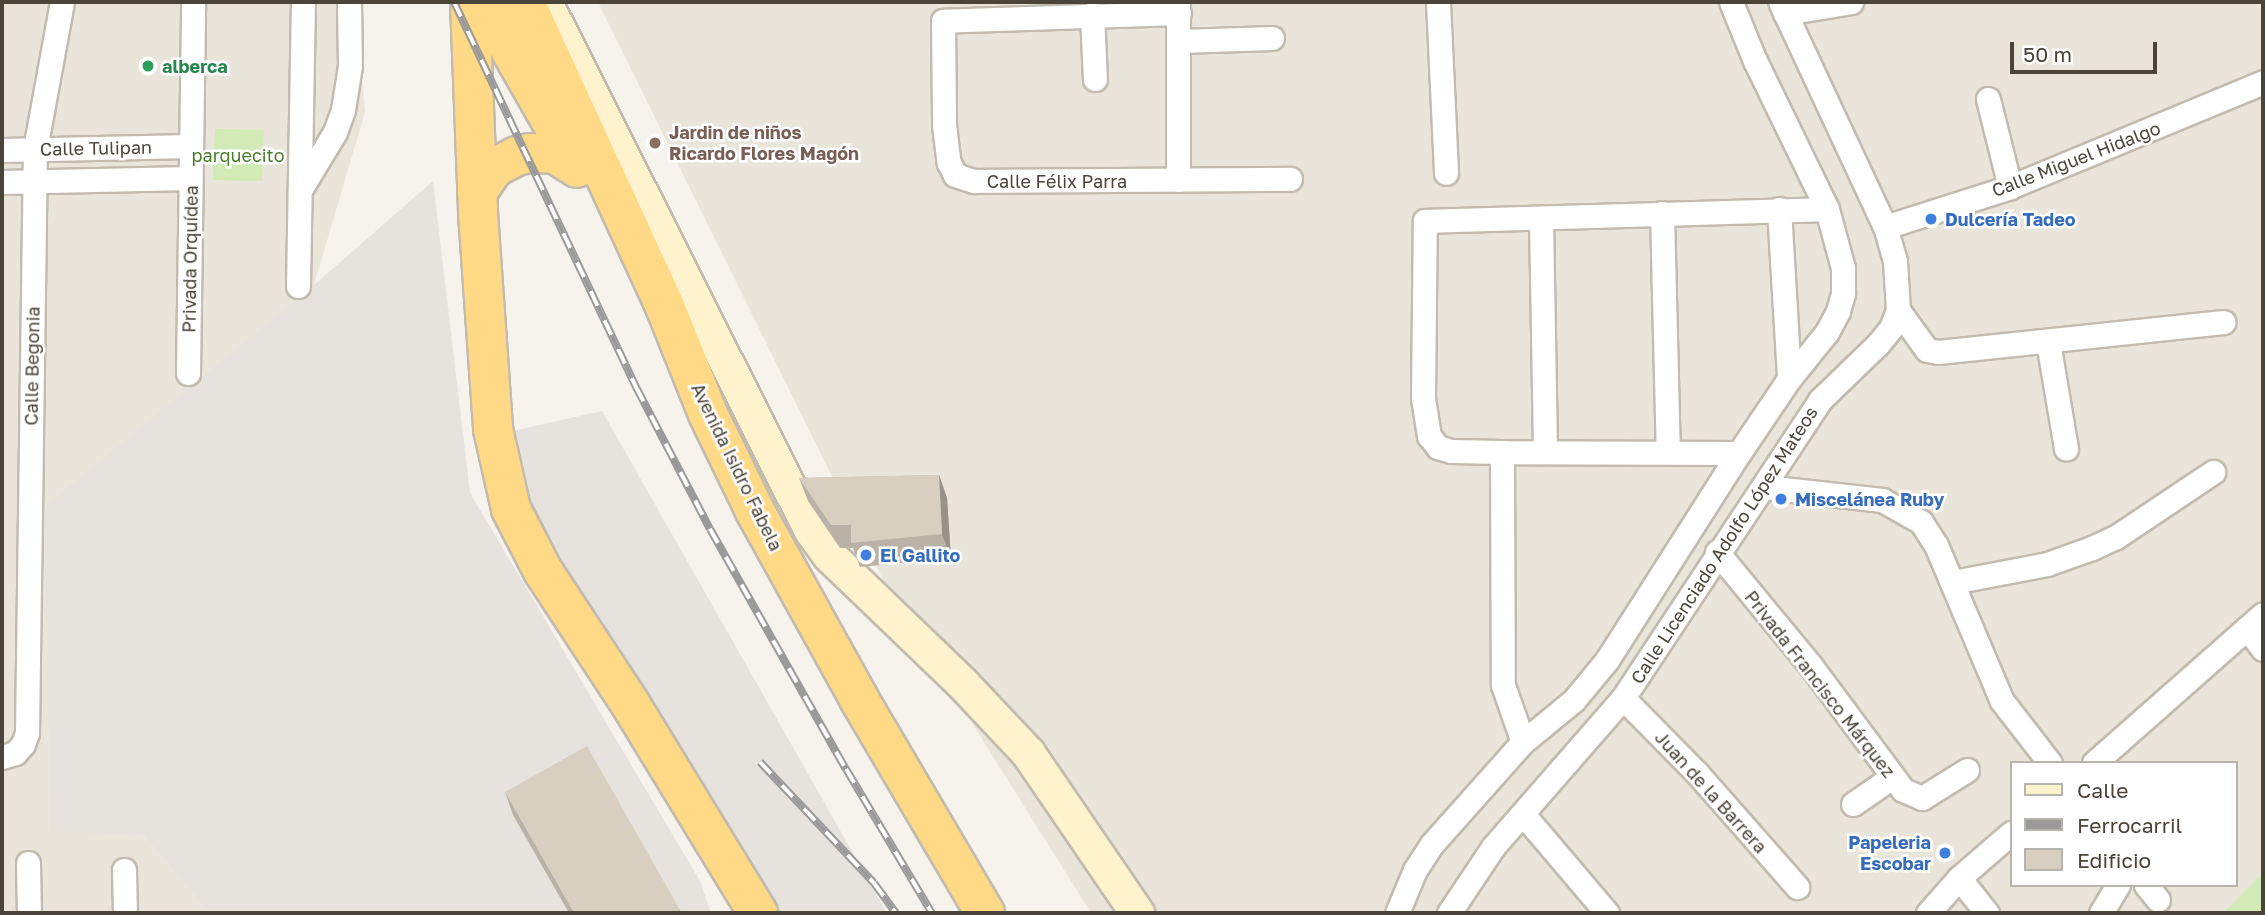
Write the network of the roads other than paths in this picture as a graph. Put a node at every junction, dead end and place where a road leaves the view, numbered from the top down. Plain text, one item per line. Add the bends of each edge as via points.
1 (62, 2) edge
2 (193, 2) edge
3 (303, 2) edge
4 (349, 2) edge
5 (470, 2) edge
6 (483, 2) edge
7 (525, 2) edge
8 (545, 2) edge
9 (1438, 2) edge
10 (1731, 2) edge
11 (1851, 2) edge
12 (1783, 7) edge
13 (1178, 8) edge
14 (943, 11) edge
15 (1092, 14) junction
16 (1272, 38) dead end
17 (1180, 41) junction
18 (1095, 79) dead end
19 (2263, 82) edge
20 (1987, 99) dead end
21 (191, 146) junction
22 (35, 149) junction
23 (2, 150) edge
24 (577, 168) junction
25 (1446, 173) dead end
26 (190, 178) junction
27 (1290, 179) dead end
28 (1178, 180) junction
29 (35, 181) junction
30 (2, 183) edge
31 (2010, 187) junction
32 (300, 190) junction
33 (477, 193) junction
34 (1779, 209) junction
35 (1827, 209) junction
36 (1662, 213) junction
37 (1541, 219) junction
38 (1885, 227) junction
39 (298, 286) dead end
40 (1898, 310) junction
41 (2223, 322) dead end
42 (2048, 342) junction
43 (188, 373) dead end
44 (1789, 379) junction
45 (708, 414) junction
46 (2067, 448) dead end
47 (1668, 451) junction
48 (1502, 452) junction
49 (1545, 452) junction
50 (1739, 453) junction
51 (2213, 472) dead end
52 (1765, 487) junction
53 (1717, 552) junction
54 (1953, 582) junction
55 (2255, 621) edge
56 (2263, 649) edge
57 (1623, 698) junction
58 (1523, 742) junction
59 (2, 757) edge
60 (2108, 758) edge
61 (2048, 761) edge
62 (1967, 770) dead end
63 (1892, 777) junction
64 (1853, 804) dead end
65 (1523, 814) junction
66 (2010, 834) edge
67 (722, 851) junction
68 (28, 863) dead end
69 (124, 870) dead end
70 (1959, 878) junction
71 (1797, 887) dead end
72 (2117, 887) edge
73 (1456, 910) edge
74 (29, 913) edge
75 (125, 913) edge
76 (737, 913) edge
77 (758, 913) edge
78 (985, 913) edge
79 (1137, 913) edge
80 (1397, 913) edge
81 (1607, 913) edge
82 (1928, 913) edge
83 (1987, 913) edge
84 (2101, 913) edge

1 - 22 street, Calle Begonia
2 - 21 street, Privada Orquídea
3 - 32 street
4 - 32 street via 350,66 343,110
5 - 33 highway
6 - 24 highway
7 - 45 highway, Avenida Isidro Fabela via 664,304
8 - 79 main road via 810,529 828,555 1028,753
9 - 25 street
10 - 35 street, Calle Licenciado Adolfo López Mateos
11 - 12 street
12 - 38 street
13 - 15 street
13 - 17 street
14 - 15 street
14 - 28 street, Calle Félix Parra via 946,148 955,174 974,181
15 - 18 street
16 - 17 street
17 - 28 street
19 - 31 street, Calle Miguel Hidalgo
20 - 31 street
21 - 22 street, Calle Tulipan
21 - 26 street, Privada Orquídea
22 - 23 street, Calle Tulipan
22 - 29 street, Calle Begonia
24 - 33 highway via 555,154 517,156 494,168
24 - 45 highway
26 - 29 street, Calle Tulipan
26 - 43 street, Privada Orquídea
27 - 28 street, Calle Félix Parra
29 - 30 street, Calle Tulipan
29 - 59 street, Calle Begonia via 27,733 15,753
31 - 38 street, Calle Miguel Hidalgo
32 - 39 street
33 - 67 highway via 493,429 511,509 550,583
34 - 35 street
34 - 36 street
34 - 44 street
35 - 44 street, Calle Licenciado Adolfo López Mateos via 1839,245 1843,293 1827,332
36 - 37 street
36 - 47 street
37 - 48 street via 1425,221 1423,398 1429,436 1438,447 1451,451
37 - 49 street
38 - 40 street via 1895,261
40 - 42 street via 1927,350
40 - 52 street, Calle Licenciado Adolfo López Mateos via 1878,344 1820,400
41 - 42 street
42 - 46 street
44 - 50 street, Calle Licenciado Adolfo López Mateos
45 - 78 highway, Avenida Isidro Fabela via 755,511 852,687
47 - 49 street
47 - 50 street
48 - 49 street
48 - 58 street via 1503,685
50 - 58 street, Calle Licenciado Adolfo López Mateos via 1607,660 1555,719 1542,724
51 - 54 street via 2092,548 2047,564
52 - 53 street, Calle Licenciado Adolfo López Mateos
52 - 54 street via 1858,496 1904,510 1921,522
53 - 57 street, Calle Licenciado Adolfo López Mateos
53 - 63 street, Privada Francisco Márquez via 1811,666
54 - 61 street via 2002,701
55 - 56 street
55 - 60 street
57 - 65 street, Calle Licenciado Adolfo López Mateos
57 - 71 street, Juan de la Barrera via 1697,773
58 - 80 street, Calle Licenciado Adolfo López Mateos via 1432,844
62 - 63 street, Privada Francisco Márquez via 1922,798 1912,796
63 - 64 street
65 - 73 street, Calle Licenciado Adolfo López Mateos via 1493,847
65 - 81 street
66 - 70 street
67 - 76 main road
67 - 77 highway
68 - 74 street
69 - 75 street
70 - 82 street
70 - 83 street
72 - 84 street

